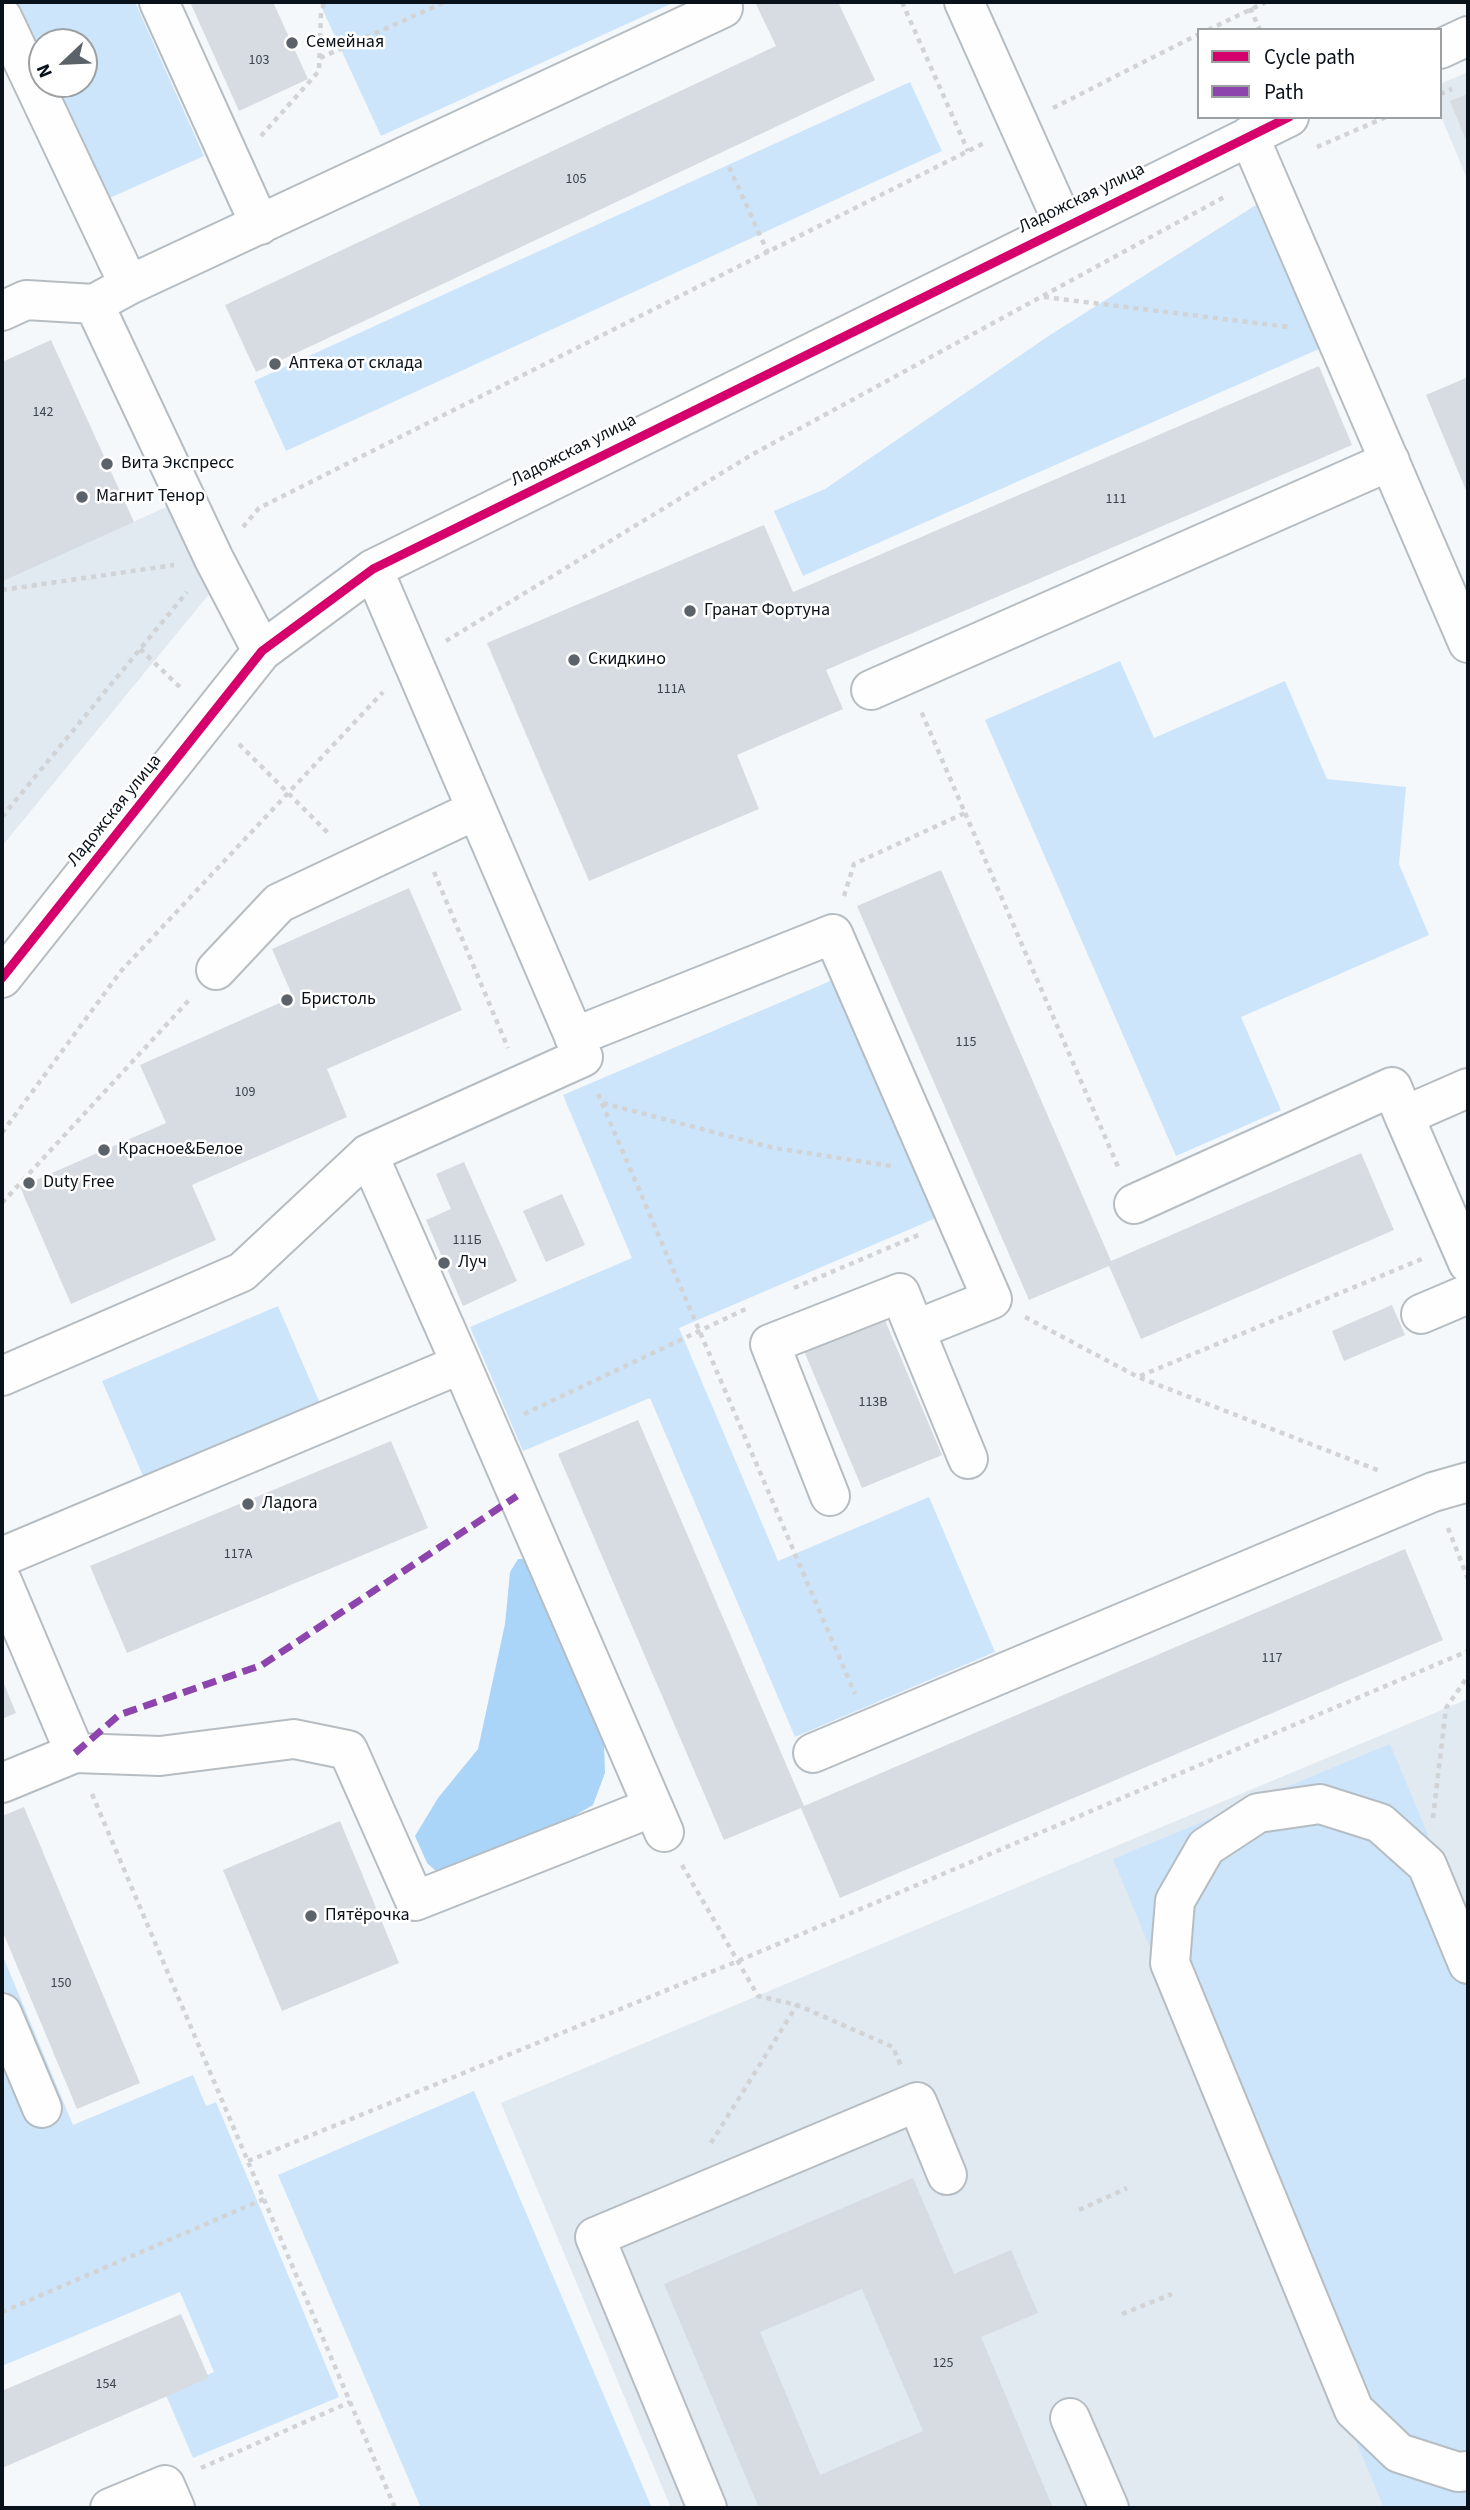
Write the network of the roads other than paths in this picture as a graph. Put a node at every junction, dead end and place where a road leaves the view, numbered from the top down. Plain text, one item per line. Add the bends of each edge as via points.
1 (159, 2) edge
2 (721, 2) edge
3 (964, 2) edge
4 (2, 17) edge
5 (1468, 36) edge
6 (1442, 47) edge
7 (1285, 119) edge
8 (1249, 136) junction
9 (260, 225) junction
10 (1064, 225) junction
11 (129, 285) junction
12 (94, 304) junction
13 (2, 311) edge
14 (1390, 461) junction
15 (373, 569) junction
16 (1468, 643) edge
17 (262, 651) junction
18 (871, 690) dead end
19 (476, 810) junction
20 (216, 970) road end
21 (2, 978) edge
22 (578, 1047) junction
23 (1468, 1088) edge
24 (1404, 1116) junction
25 (368, 1154) junction
26 (1134, 1204) road end
27 (1468, 1264) edge
28 (1468, 1293) edge
29 (1421, 1314) dead end
30 (915, 1330) junction
31 (461, 1364) junction
32 (2, 1376) edge
33 (968, 1459) dead end
34 (1451, 1487) edge
35 (830, 1496) dead end
36 (2, 1557) edge
37 (2, 1581) edge
38 (75, 1753) junction
39 (813, 1753) dead end
40 (2, 1783) edge
41 (1468, 1964) edge
42 (2, 2013) edge
43 (42, 2108) dead end
44 (947, 2175) dead end
45 (1070, 2418) dead end
46 (1468, 2471) edge
47 (170, 2496) edge
48 (110, 2508) edge
49 (708, 2508) edge
50 (1109, 2508) edge

1 - 9 street
2 - 9 street via 723,8
3 - 10 street, Ладожская улица
4 - 11 street
5 - 6 street
7 - 8 street, Ладожская улица
8 - 10 street, Ладожская улица
8 - 14 street via 1266,174 1301,221 1335,333
9 - 11 street
10 - 15 street, Ладожская улица
11 - 12 street
12 - 13 street via 26,300
12 - 17 street
14 - 16 street
14 - 18 street
15 - 17 street, Ладожская улица
15 - 19 street
17 - 21 street, Ладожская улица
19 - 20 street via 279,904
19 - 22 street
22 - 25 street
22 - 30 street via 833,934 992,1299
23 - 24 street
24 - 26 street via 1392,1087
24 - 27 street
25 - 31 street
25 - 32 street via 242,1272
28 - 29 street
30 - 33 street
30 - 35 street via 900,1293 769,1344
31 - 36 street
31 - 38 street via 658,1820 415,1901 348,1750 293,1739 160,1756
34 - 39 street
37 - 38 street
38 - 40 street
41 - 46 street via 1427,1865 1380,1823 1320,1804 1258,1813 1206,1847 1175,1901 1170,1963 1354,2410 1399,2453
42 - 43 street
44 - 49 street via 917,2102 595,2237
45 - 50 street
47 - 48 street

